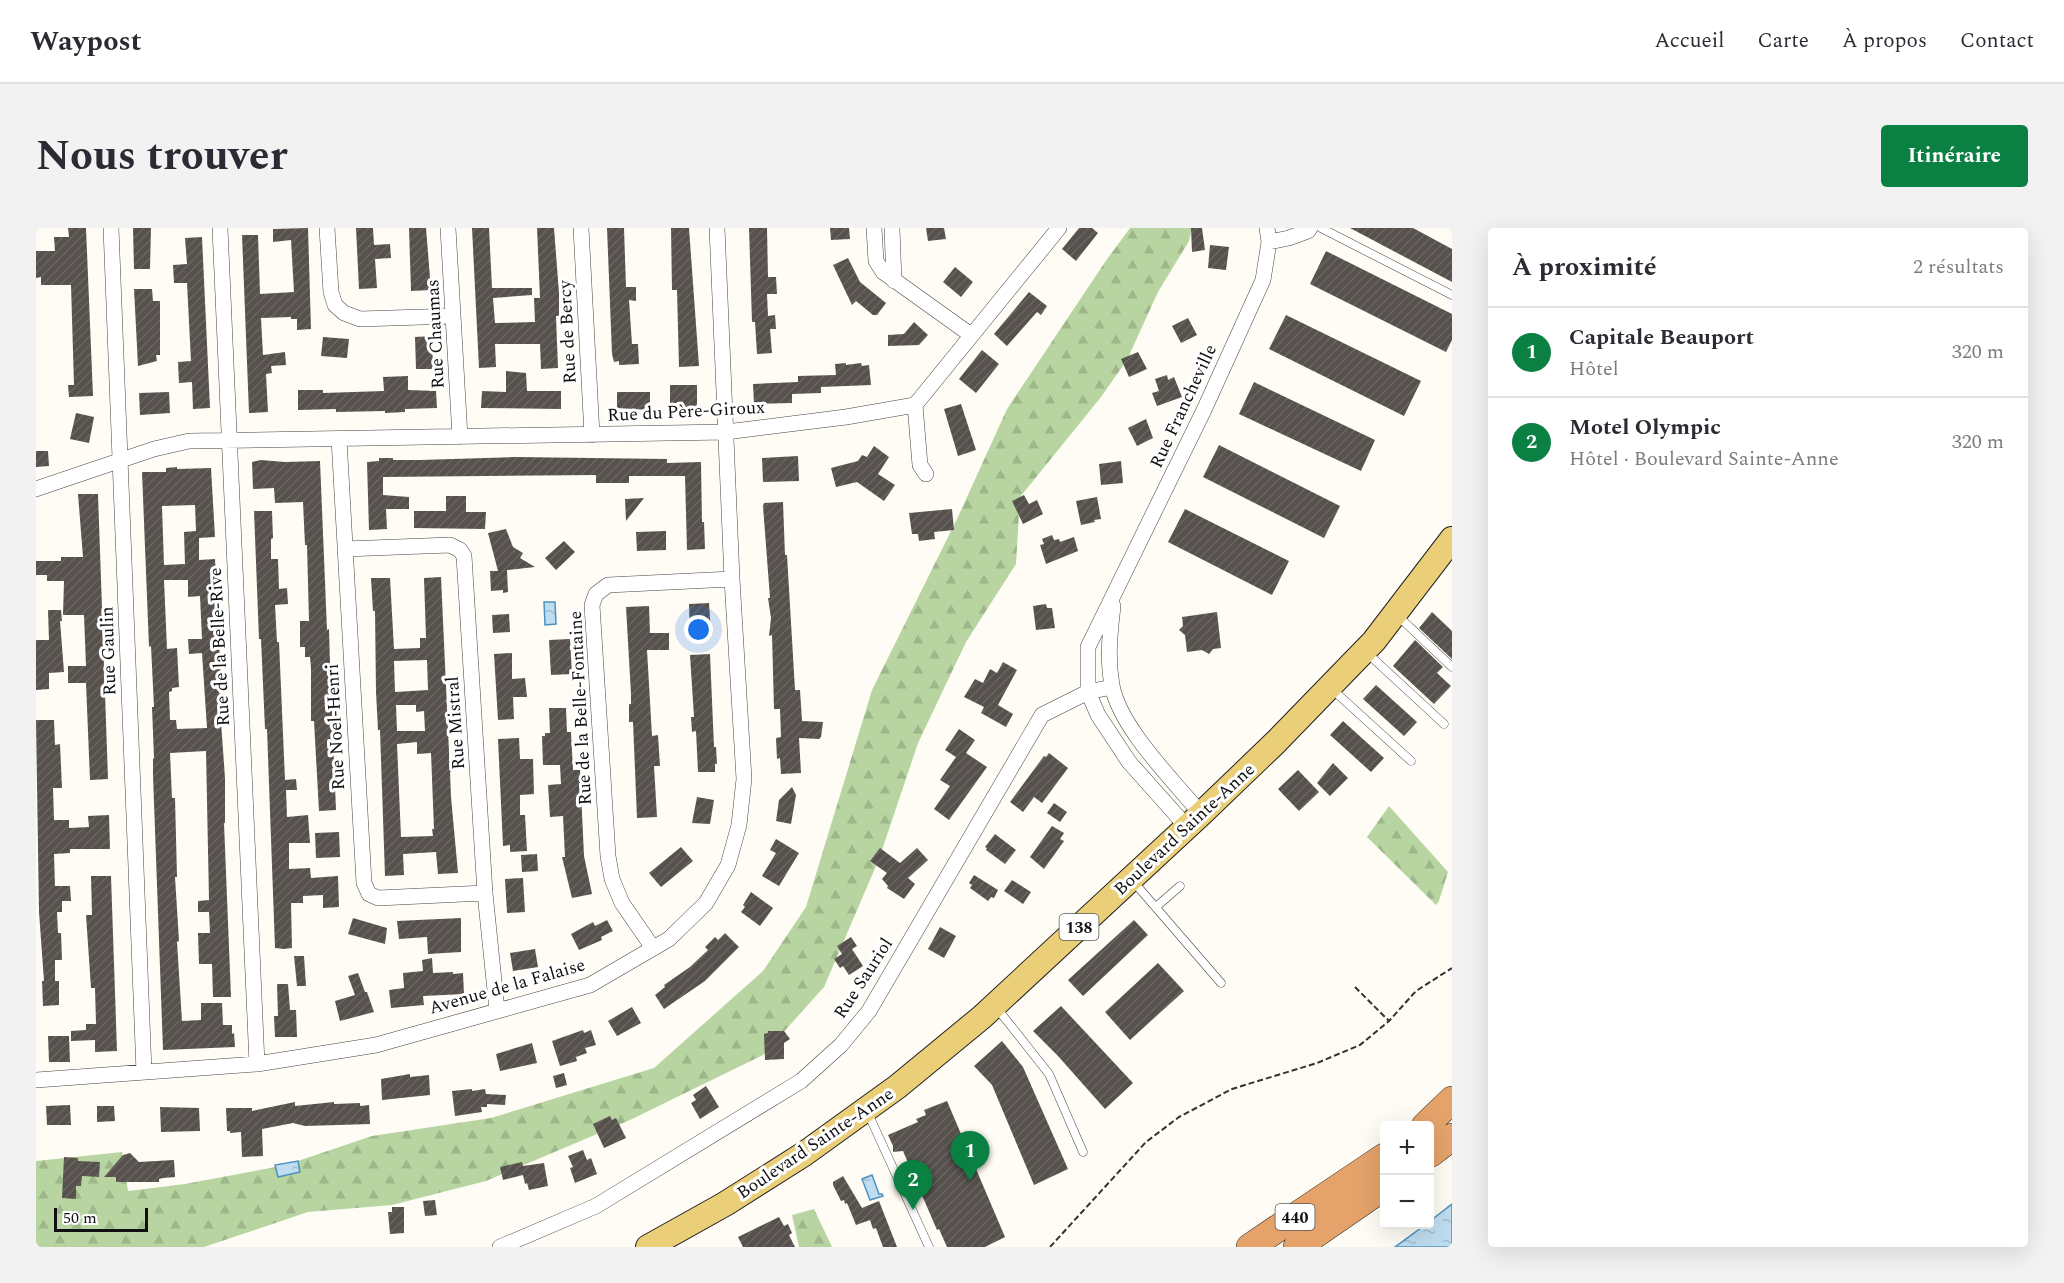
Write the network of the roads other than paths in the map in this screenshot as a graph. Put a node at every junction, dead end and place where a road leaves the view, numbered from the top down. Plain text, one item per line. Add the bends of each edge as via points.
1 (111, 228) edge
2 (220, 228) edge
3 (327, 228) edge
4 (448, 228) edge
5 (581, 228) edge
6 (717, 228) edge
7 (874, 228) edge
8 (892, 228) edge
9 (1059, 228) edge
10 (1310, 228) edge
11 (1321, 228) edge
12 (1268, 235) edge
13 (894, 281) junction
14 (1452, 295) edge
15 (453, 316) junction
16 (971, 335) junction
17 (915, 405) junction
18 (726, 432) junction
19 (592, 435) junction
20 (460, 437) junction
21 (339, 439) junction
22 (229, 441) junction
23 (120, 460) junction
24 (926, 474) dead end
25 (36, 489) edge
26 (1452, 539) edge
27 (345, 549) junction
28 (732, 579) junction
29 (1114, 594) junction
30 (1395, 613) junction
31 (1365, 651) junction
32 (1452, 667) edge
33 (1112, 687) junction
34 (1329, 687) junction
35 (1088, 692) junction
36 (1444, 724) dead end
37 (1411, 761) dead end
38 (1194, 821) junction
39 (1131, 879) junction
40 (1180, 886) dead end
41 (486, 893) junction
42 (1155, 907) junction
43 (652, 948) junction
44 (1221, 983) dead end
45 (995, 1005) junction
46 (497, 1010) junction
47 (257, 1064) junction
48 (144, 1072) junction
49 (36, 1080) edge
50 (1452, 1100) edge
51 (867, 1109) junction
52 (1429, 1121) edge
53 (1452, 1137) edge
54 (1434, 1151) edge
55 (1083, 1152) dead end
56 (1380, 1159) edge
57 (1340, 1187) junction
58 (1380, 1190) edge
59 (500, 1247) edge
60 (648, 1247) edge
61 (929, 1247) edge
62 (1230, 1247) edge
63 (1250, 1247) edge
64 (1297, 1247) edge

1 - 23 street, Rue Gaulin
2 - 22 street, Rue de la Belle-Rive
3 - 15 street via 331,292 335,305 344,314 360,319
4 - 15 street, Rue Chaumas
5 - 19 street, Rue de Bercy
6 - 18 street, Avenue de la Falaise
7 - 13 street via 876,261
8 - 13 street
9 - 16 street
10 - 12 street via 1289,237
11 - 14 lane
12 - 29 street, Rue Francheville via 1263,280
13 - 16 street
15 - 20 street, Rue Chaumas
16 - 17 street
17 - 18 street, Rue du Père-Giroux
17 - 24 street via 920,465
18 - 19 street, Rue du Père-Giroux
18 - 28 street, Avenue de la Falaise
19 - 20 street, Rue du Père-Giroux
20 - 21 street, Rue du Père-Giroux
21 - 22 street, Rue du Père-Giroux
21 - 27 street, Rue Noel-Henri
22 - 23 street, Rue du Père-Giroux via 189,441
22 - 47 street, Rue de la Belle-Rive
23 - 25 street, Rue du Père-Giroux
23 - 48 street, Rue Gaulin
26 - 30 main road, Boulevard Sainte-Anne / 138
27 - 41 street, Rue Mistral via 450,545 464,556
27 - 41 street, Rue Noel-Henri via 364,883 369,894 378,898
28 - 43 street, Avenue de la Falaise via 744,779 739,825 728,865 706,903 669,939
28 - 43 street, Rue de la Belle-Fontaine via 608,585 596,594 592,605 612,879 622,903
29 - 33 street, Rue Francheville via 1108,652
29 - 35 street, Rue Francheville via 1088,647
30 - 31 main road, Boulevard Sainte-Anne / 138
30 - 32 lane
31 - 34 main road, Boulevard Sainte-Anne / 138
31 - 36 lane
33 - 35 street, Rue Sauriol
33 - 38 street, Rue Francheville via 1128,722
34 - 37 lane
34 - 38 main road, Boulevard Sainte-Anne / 138
35 - 38 street, Rue Francheville via 1129,762
35 - 59 street, Rue Sauriol via 1042,714 869,1011 841,1045 801,1081 666,1165 596,1206
38 - 39 main road, Boulevard Sainte-Anne / 138
39 - 42 lane
39 - 45 main road, Boulevard Sainte-Anne / 138
40 - 42 lane
41 - 46 street, Rue Mistral
42 - 44 lane
43 - 46 street, Avenue de la Falaise via 590,985
45 - 51 main road, Boulevard Sainte-Anne / 138
45 - 55 lane via 1049,1074
46 - 47 street, Avenue de la Falaise via 376,1045
47 - 48 street, Avenue de la Falaise
48 - 49 street, Avenue de la Falaise
50 - 52 highway
51 - 60 main road, Boulevard Sainte-Anne / 138 via 676,1236
51 - 61 lane
53 - 54 highway
56 - 57 highway, 440
57 - 62 highway
57 - 63 highway, 440
58 - 64 highway, 440

